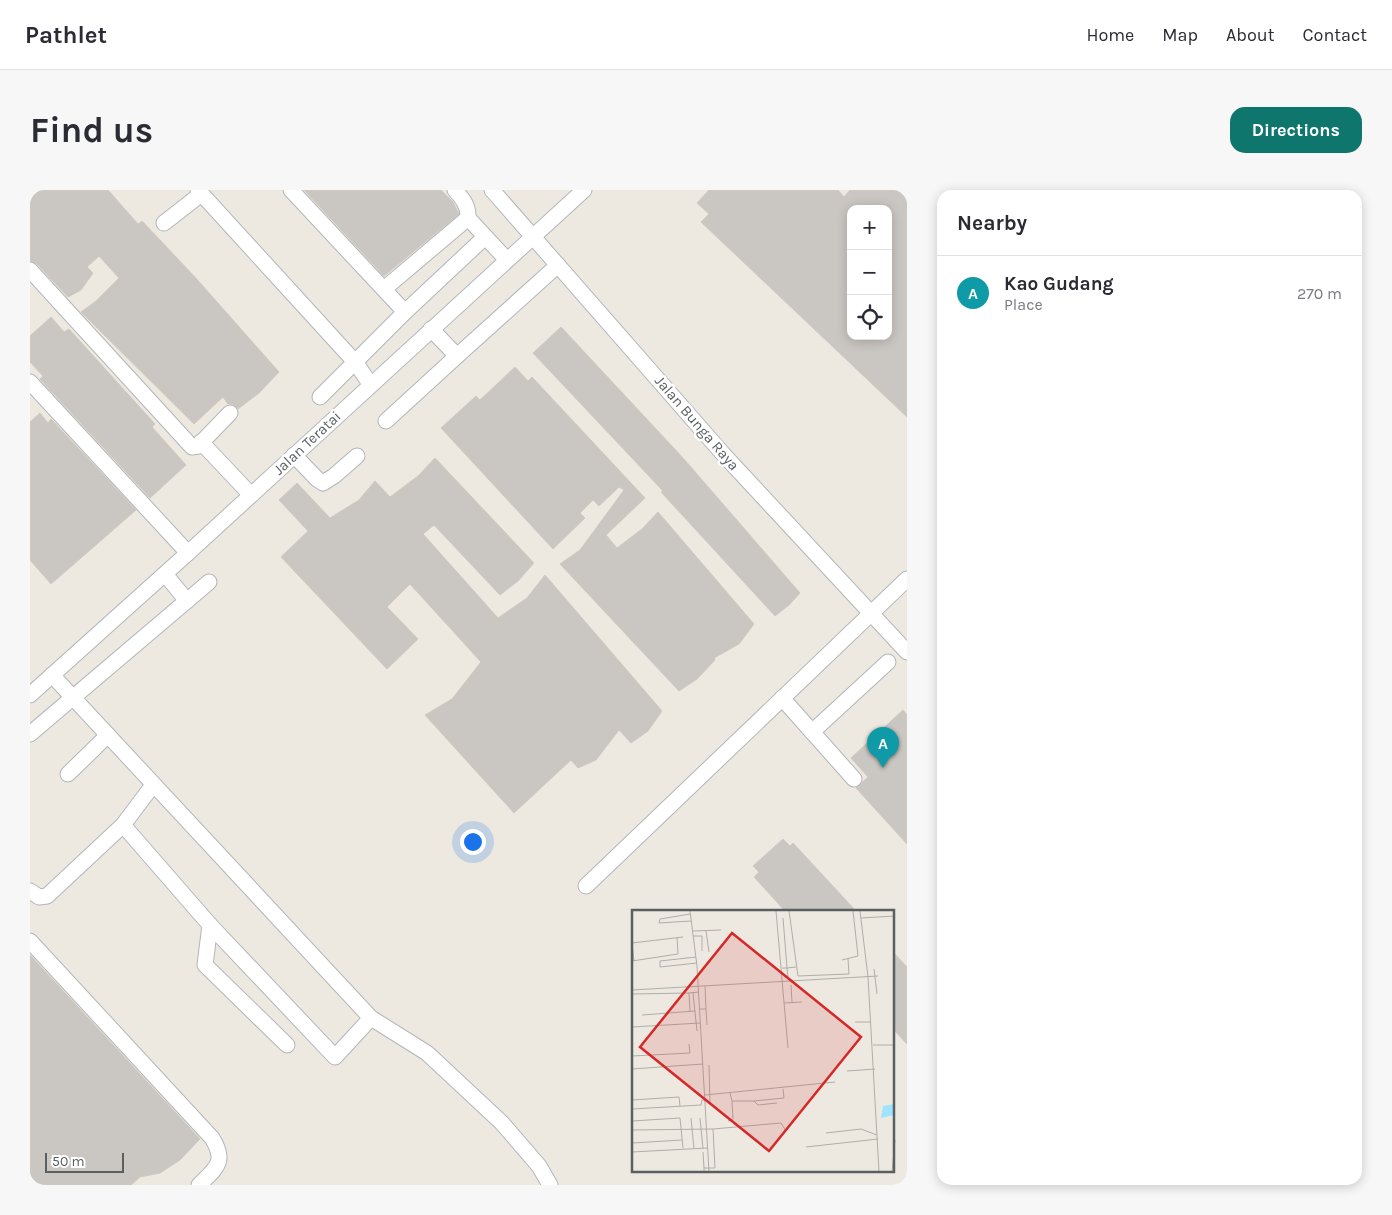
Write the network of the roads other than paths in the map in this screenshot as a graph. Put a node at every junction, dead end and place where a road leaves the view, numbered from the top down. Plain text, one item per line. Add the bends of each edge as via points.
1 (291, 190) edge
2 (454, 190) edge
3 (492, 190) edge
4 (584, 190) edge
5 (200, 192) edge
6 (468, 218) junction
7 (164, 223) dead end
8 (534, 236) junction
9 (485, 237) junction
10 (507, 260) junction
11 (558, 265) junction
12 (30, 270) edge
13 (384, 289) junction
14 (405, 312) junction
15 (431, 329) junction
16 (457, 356) junction
17 (356, 363) junction
18 (30, 382) edge
19 (370, 384) junction
20 (320, 397) dead end
21 (230, 413) dead end
22 (386, 421) dead end
23 (201, 442) junction
24 (294, 454) junction
25 (357, 456) dead end
26 (251, 495) junction
27 (188, 553) junction
28 (165, 574) junction
29 (907, 579) edge
30 (209, 582) dead end
31 (187, 601) junction
32 (871, 613) junction
33 (907, 652) edge
34 (888, 662) dead end
35 (52, 675) junction
36 (30, 695) edge
37 (73, 698) junction
38 (782, 698) junction
39 (812, 732) junction
40 (30, 734) edge
41 (108, 735) junction
42 (68, 774) dead end
43 (854, 779) dead end
44 (153, 785) junction
45 (123, 825) junction
46 (586, 886) dead end
47 (30, 891) edge
48 (210, 926) junction
49 (30, 940) edge
50 (371, 1018) junction
51 (287, 1045) dead end
52 (199, 1185) edge
53 (550, 1185) edge

1 - 13 street
2 - 6 street via 465,202
3 - 8 street, Jalan Bunga Raya
4 - 8 street, Jalan Teratai
5 - 7 street
5 - 17 street
6 - 9 street
6 - 13 street
8 - 10 street, Jalan Teratai
8 - 11 street, Jalan Bunga Raya
9 - 10 street
9 - 14 street
10 - 15 street, Jalan Teratai
11 - 16 street
11 - 32 street, Jalan Bunga Raya via 724,455
12 - 23 street via 191,446
13 - 14 street
14 - 17 street
15 - 16 street
15 - 19 street, Jalan Teratai
16 - 22 street
17 - 19 street
17 - 20 street
18 - 27 street
19 - 24 street, Jalan Teratai
21 - 23 street
23 - 26 street
24 - 25 street via 323,483
24 - 26 street, Jalan Teratai
26 - 27 street, Jalan Teratai
27 - 28 street, Jalan Teratai
28 - 31 street
28 - 35 street, Jalan Teratai
29 - 32 street
30 - 31 street
31 - 37 street
32 - 33 street, Jalan Bunga Raya
32 - 38 street
34 - 39 street
35 - 36 street, Jalan Teratai
35 - 37 street
37 - 40 street
37 - 41 street
38 - 39 street
38 - 46 street
39 - 43 street
41 - 42 street
41 - 44 street
44 - 45 street
44 - 50 street
45 - 47 street via 47,896 39,897
45 - 48 street
48 - 50 street via 335,1057
48 - 51 street via 205,965
49 - 52 street via 212,1138 220,1155 219,1161 216,1169
50 - 53 street via 427,1053 502,1123 539,1166

